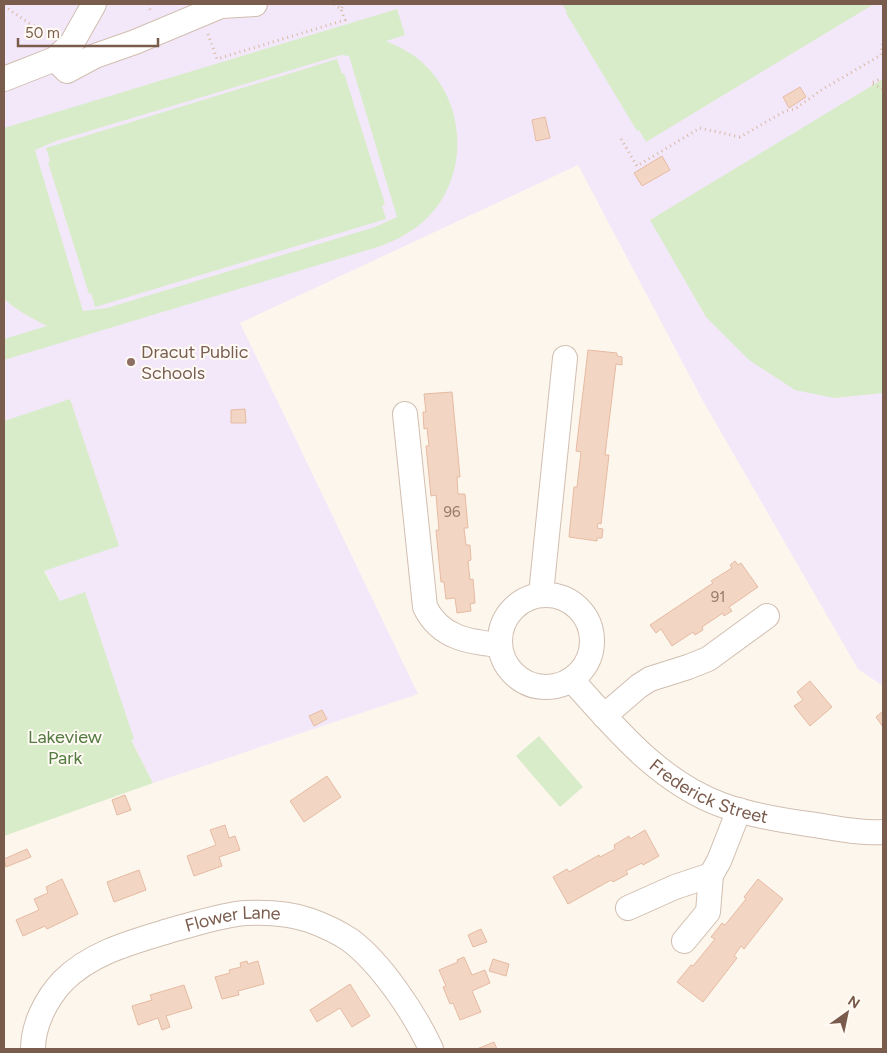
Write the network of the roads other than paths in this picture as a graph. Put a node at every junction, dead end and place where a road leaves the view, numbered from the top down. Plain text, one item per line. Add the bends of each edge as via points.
1 (94, 4) edge
2 (255, 4) edge
3 (55, 59) junction
4 (4, 79) edge
5 (565, 358) dead end
6 (405, 414) dead end
7 (541, 594) junction
8 (767, 616) dead end
9 (500, 645) junction
10 (572, 680) junction
11 (604, 716) junction
12 (739, 810) junction
13 (883, 832) edge
14 (712, 874) junction
15 (628, 908) dead end
16 (684, 941) dead end
17 (33, 1049) edge
18 (431, 1049) edge

1 - 3 street via 72,44
2 - 3 street via 221,6 95,56 67,71
3 - 4 street
5 - 7 street
6 - 9 street via 425,607 435,622 460,639
7 - 9 street via 524,600 510,611 502,627
7 - 10 street via 569,600 588,621 592,649 585,666
8 - 11 street via 708,659 650,679
9 - 10 street via 511,671 526,682 554,687
10 - 11 street, Frederick Street
11 - 12 street, Frederick Street via 637,750 673,778 708,799
12 - 13 street, Frederick Street via 801,823
12 - 14 street
14 - 15 street
14 - 16 street via 708,912
17 - 18 street, Flower Lane via 41,1013 52,997 63,982 97,956 125,944 205,920 267,912 307,920 350,940 392,984

